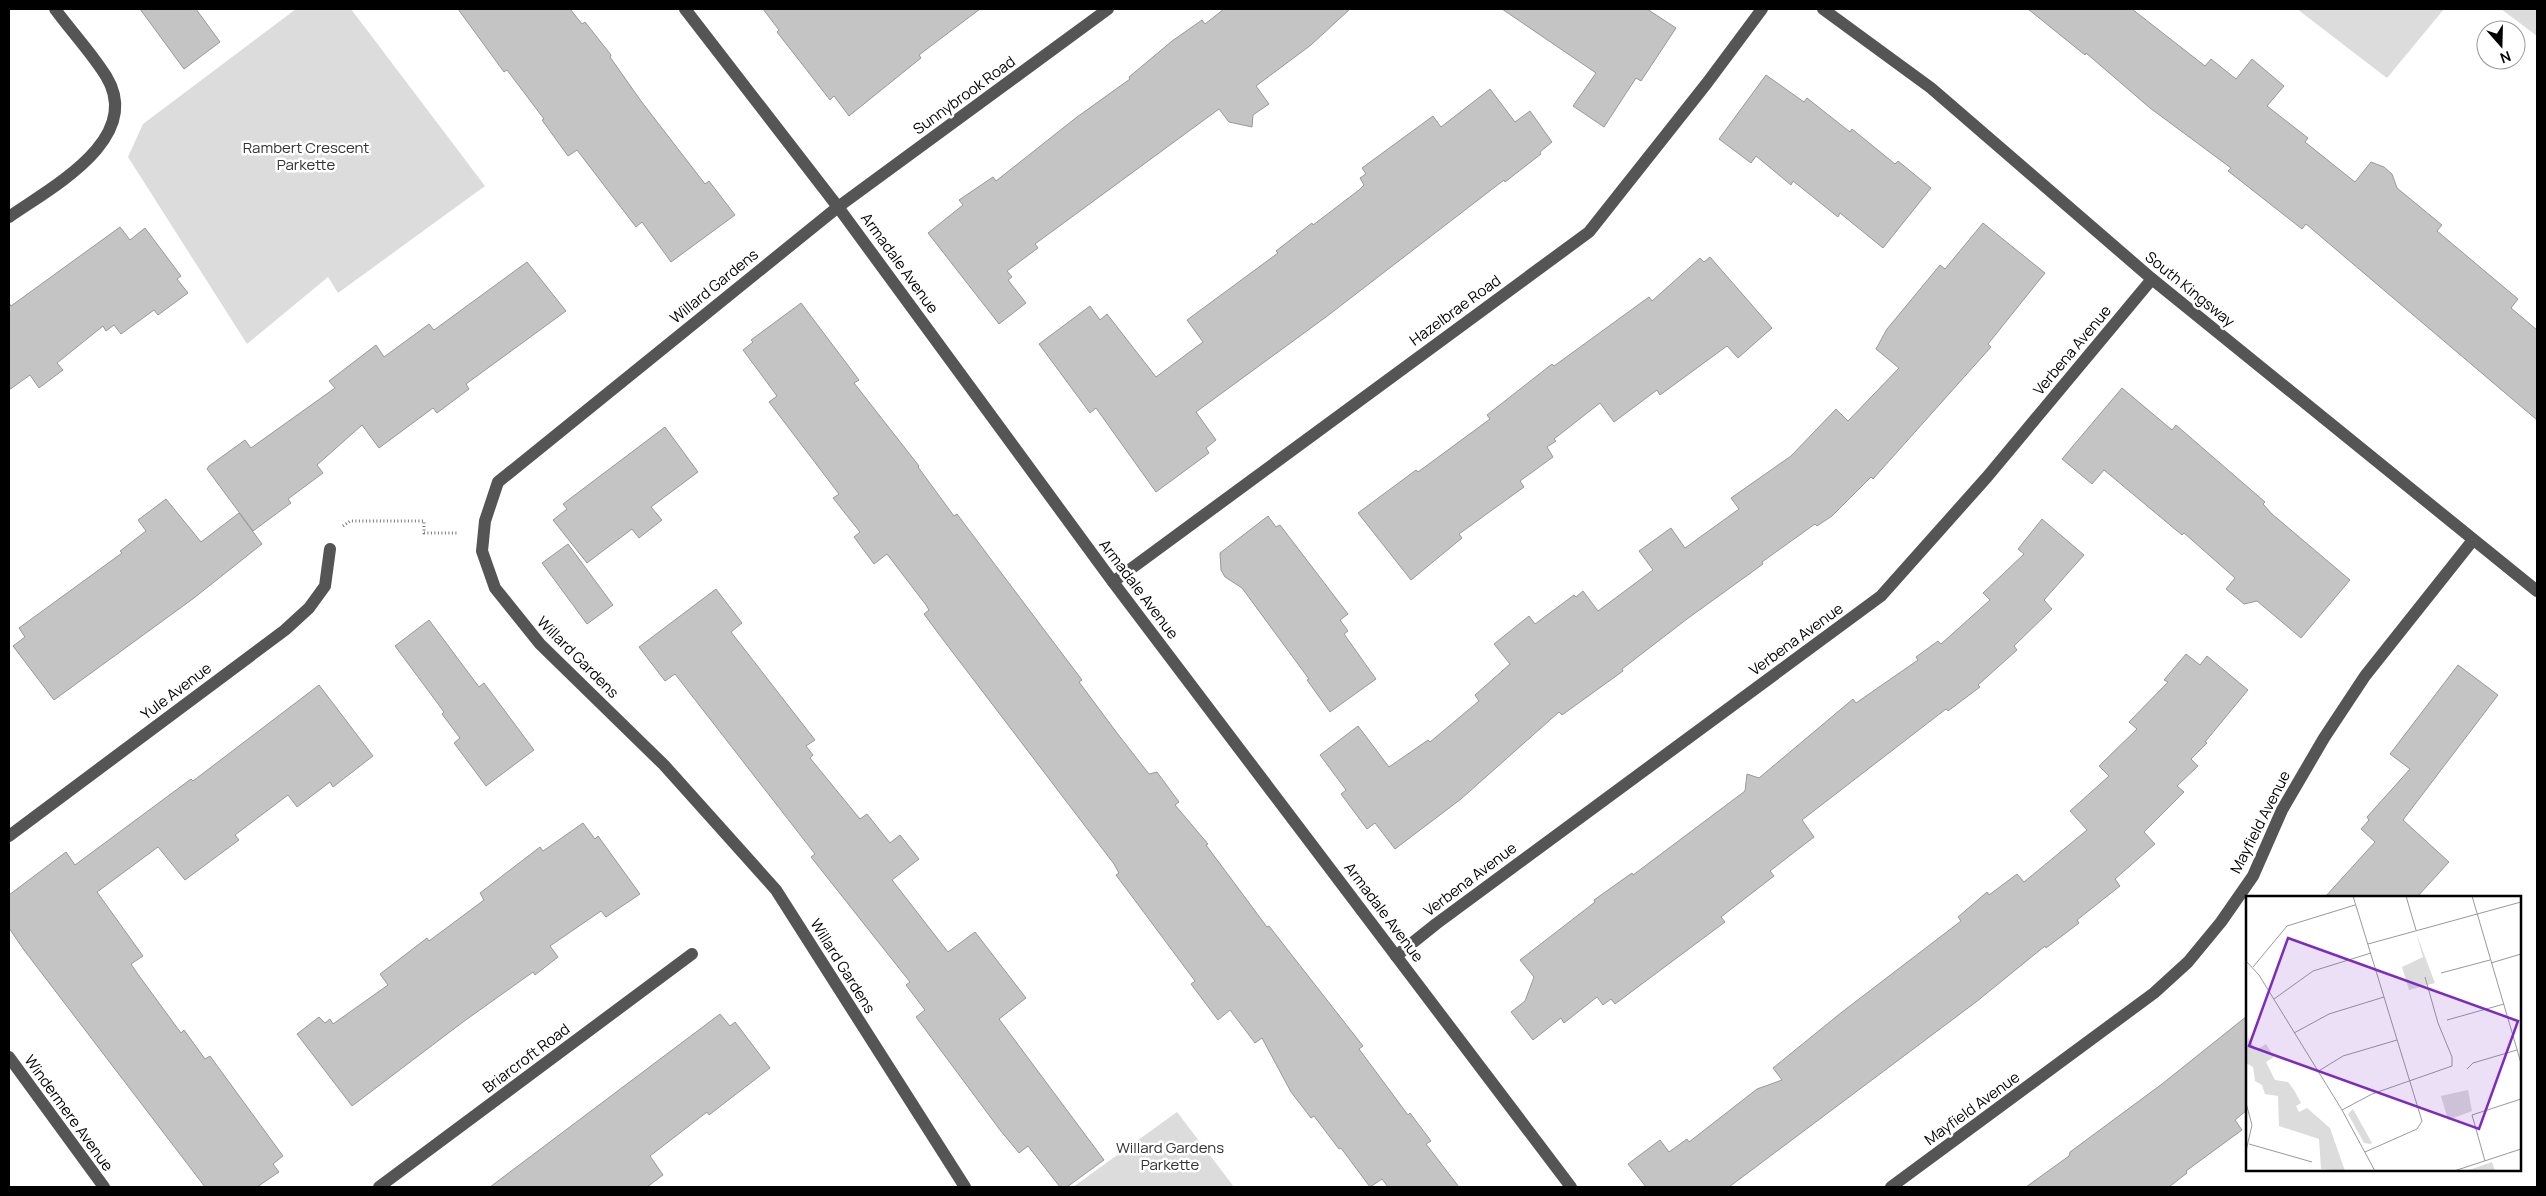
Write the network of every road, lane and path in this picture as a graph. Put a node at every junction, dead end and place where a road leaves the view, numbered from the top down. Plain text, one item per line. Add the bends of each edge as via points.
1 (55, 9) edge
2 (684, 9) edge
3 (1108, 9) edge
4 (1762, 9) edge
5 (1823, 9) edge
6 (838, 207) junction
7 (9, 217) edge
8 (2152, 279) junction
9 (358, 521) dead end
10 (458, 532) dead end
11 (2473, 540) junction
12 (330, 549) dead end
13 (1113, 582) junction
14 (2537, 591) edge
15 (9, 836) edge
16 (692, 954) dead end
17 (1396, 956) junction
18 (9, 1057) edge
19 (104, 1187) edge
20 (379, 1187) edge
21 (964, 1187) edge
22 (1571, 1187) edge
23 (1891, 1187) edge

1 - 7 street via 107,77 116,102 115,113 108,134 90,158
2 - 6 street, Armadale Avenue
3 - 6 street, Sunnybrook Road
4 - 13 street, Hazelbrae Road via 1708,83 1589,232
5 - 8 street, South Kingsway via 1931,88
6 - 13 street, Armadale Avenue
6 - 21 street, Willard Gardens via 498,482 485,521 482,550 494,588 514,615 664,765 776,890
8 - 11 street, South Kingsway
8 - 17 street, Verbena Avenue via 1988,477 1881,596
9 - 10 path via 424,521 424,533
11 - 14 street, South Kingsway
11 - 23 street, Mayfield Avenue via 2365,676 2282,810 2253,876 2188,962 2154,993
12 - 15 street, Yule Avenue via 325,586 309,608 285,630
13 - 17 street, Armadale Avenue
16 - 20 street, Briarcroft Road
17 - 22 street, Armadale Avenue
18 - 19 street, Windermere Avenue

